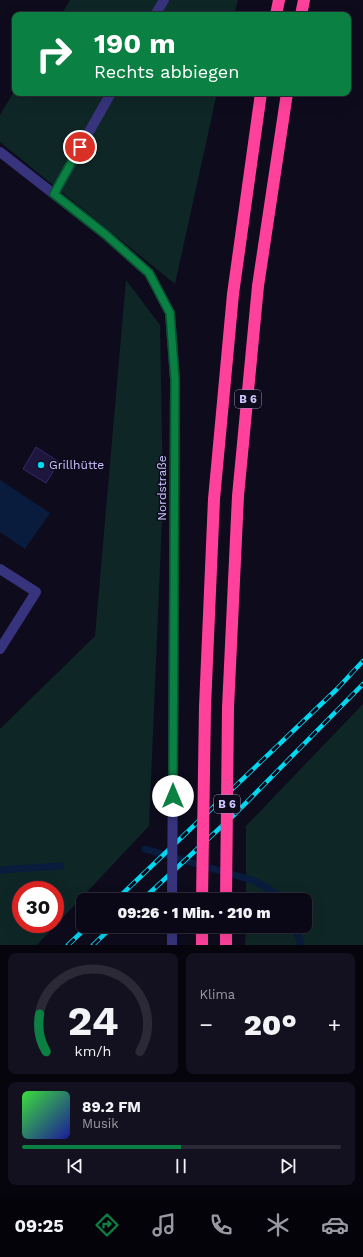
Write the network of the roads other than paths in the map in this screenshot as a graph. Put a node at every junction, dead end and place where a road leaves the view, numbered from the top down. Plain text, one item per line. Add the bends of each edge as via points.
1 (164, 0) edge
2 (279, 0) edge
3 (304, 0) edge
4 (157, 12) edge
5 (277, 12) edge
6 (302, 12) edge
7 (109, 96) edge
8 (261, 96) edge
9 (287, 96) edge
10 (0, 152) edge
11 (54, 194) junction
12 (0, 569) edge
13 (0, 649) edge
14 (172, 893) edge
15 (202, 893) edge
16 (226, 893) edge
17 (172, 933) edge
18 (202, 933) edge
19 (226, 933) edge
20 (172, 945) edge
21 (202, 945) edge
22 (226, 945) edge

1 - 4 street
2 - 5 highway
3 - 6 highway
7 - 11 street
8 - 15 highway, B 6, bridge via 232,294 214,499 205,707
9 - 16 highway, B 6, bridge via 258,286 240,480 228,708
10 - 11 street, Nordstraße
11 - 14 street, Nordstraße, bridge via 149,273 170,313 175,380
12 - 13 street via 36,592
17 - 20 street
18 - 21 highway
19 - 22 highway

